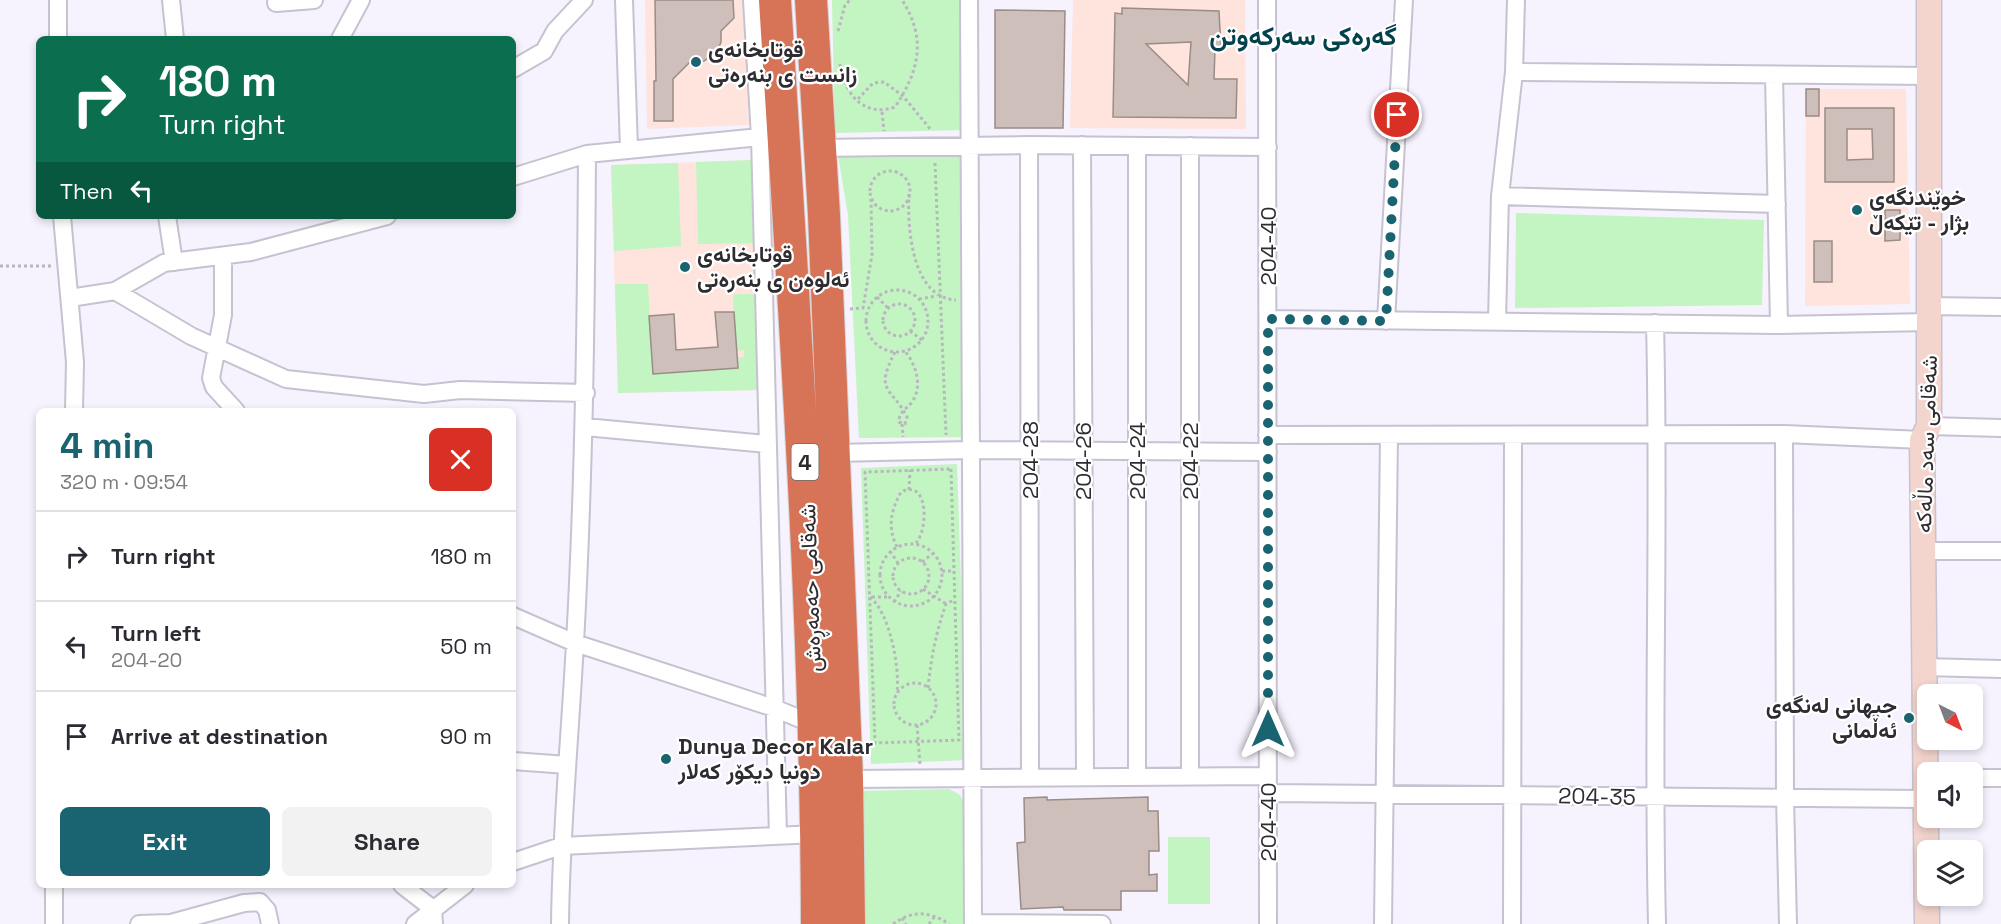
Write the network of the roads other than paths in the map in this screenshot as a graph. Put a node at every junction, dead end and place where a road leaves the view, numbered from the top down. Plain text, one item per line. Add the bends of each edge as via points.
1 (58, 0) edge
2 (171, 0) edge
3 (314, 0) edge
4 (361, 0) edge
5 (584, 0) edge
6 (624, 0) edge
7 (752, 0) edge
8 (775, 0) edge
9 (811, 0) edge
10 (969, 0) edge
11 (1267, 0) edge
12 (1404, 0) edge
13 (1516, 0) edge
14 (1929, 0) edge
15 (276, 3) dead end
16 (58, 36) edge
17 (175, 36) edge
18 (342, 36) edge
19 (516, 67) edge
20 (1514, 72) junction
21 (1774, 75) junction
22 (1929, 76) junction
23 (760, 137) junction
24 (969, 145) junction
25 (1029, 145) junction
26 (1082, 145) junction
27 (1137, 146) junction
28 (1190, 146) junction
29 (1268, 147) junction
30 (820, 148) junction
31 (629, 149) junction
32 (587, 154) junction
33 (516, 176) edge
34 (1500, 196) junction
35 (1777, 204) junction
36 (788, 214) junction
37 (824, 215) junction
38 (62, 219) edge
39 (167, 219) edge
40 (376, 219) edge
41 (223, 256) junction
42 (174, 262) junction
43 (115, 291) junction
44 (70, 298) junction
45 (2001, 307) edge
46 (1929, 314) junction
47 (1268, 319) junction
48 (1386, 321) junction
49 (1497, 321) junction
50 (1655, 323) junction
51 (1779, 325) junction
52 (216, 347) junction
53 (586, 393) junction
54 (74, 408) edge
55 (233, 408) edge
56 (585, 427) junction
57 (2001, 428) edge
58 (1926, 433) junction
59 (1658, 434) junction
60 (1784, 434) junction
61 (1389, 435) junction
62 (1514, 435) junction
63 (1268, 443) junction
64 (767, 444) junction
65 (971, 450) junction
66 (1030, 450) junction
67 (1083, 451) junction
68 (1137, 451) junction
69 (1190, 452) junction
70 (834, 453) junction
71 (1923, 551) junction
72 (2001, 551) edge
73 (516, 617) edge
74 (575, 643) junction
75 (1924, 667) junction
76 (2001, 669) edge
77 (774, 708) junction
78 (814, 725) junction
79 (516, 761) edge
80 (1926, 762) edge
81 (567, 765) junction
82 (1030, 776) junction
83 (1085, 776) junction
84 (1137, 776) junction
85 (1190, 776) junction
86 (1268, 776) junction
87 (972, 777) junction
88 (1983, 778) edge
89 (2001, 778) edge
90 (847, 779) junction
91 (1917, 787) edge
92 (1268, 793) junction
93 (1384, 795) junction
94 (1512, 796) junction
95 (1654, 797) junction
96 (1785, 798) junction
97 (1926, 828) edge
98 (817, 834) junction
99 (778, 836) junction
100 (561, 846) junction
101 (516, 861) edge
102 (54, 888) edge
103 (405, 888) edge
104 (462, 888) edge
105 (434, 917) edge
106 (973, 923) edge
107 (54, 924) edge
108 (139, 924) edge
109 (270, 924) edge
110 (415, 924) edge
111 (560, 924) edge
112 (817, 924) edge
113 (849, 924) edge
114 (1102, 924) edge
115 (1268, 924) edge
116 (1383, 924) edge
117 (1512, 924) edge
118 (1657, 924) edge
119 (1788, 924) edge
120 (1927, 924) edge

1 - 16 street
2 - 17 street
3 - 15 street
4 - 18 street
5 - 19 street via 555,31 544,51
6 - 31 street
7 - 23 street
8 - 36 highway, شەقامی حەمەڕەش / 4
9 - 30 highway, شەقامی حەمەڕەش / 4
10 - 24 street
11 - 29 street, 204-40
12 - 48 street
13 - 20 street
14 - 22 street, شەقامی سەد ماڵەکە
20 - 21 street
20 - 34 street
21 - 22 street
21 - 35 street
22 - 46 street, شەقامی سەد ماڵەکە
23 - 31 street
23 - 64 street
24 - 25 street
24 - 30 street
24 - 65 street
25 - 26 street
25 - 66 street, 204-28
26 - 27 street
26 - 67 street, 204-26
27 - 28 street
27 - 68 street, 204-24
28 - 29 street
28 - 69 street, 204-22
29 - 47 street, 204-40
30 - 37 highway, شەقامی حەمەڕەش / 4
31 - 32 street
32 - 33 street
32 - 53 street
34 - 35 street
34 - 49 street
35 - 51 street
36 - 37 highway
36 - 78 highway, شەقامی حەمەڕەش / 4 via 806,490
37 - 70 highway, شەقامی حەمەڕەش / 4
38 - 44 street
39 - 42 street
40 - 41 street
41 - 42 street
41 - 52 street via 223,315
42 - 43 street via 164,263
43 - 44 street
43 - 52 street
44 - 54 street
45 - 46 street
46 - 51 street
46 - 58 street, شەقامی سەد ماڵەکە
47 - 48 street
47 - 63 street, 204-40
48 - 49 street
49 - 50 street
50 - 51 street
50 - 59 street
52 - 53 street via 286,379 424,394 460,390
52 - 55 street via 211,378
53 - 56 street
56 - 64 street
56 - 74 street
57 - 58 street
58 - 60 street
58 - 71 street, شەقامی سەد ماڵەکە
59 - 60 street
59 - 62 street
59 - 95 street
60 - 96 street
61 - 62 street
61 - 63 street
61 - 93 street
62 - 94 street
63 - 69 street
63 - 86 street, 204-40
64 - 77 street
65 - 66 street
65 - 70 street
65 - 87 street
66 - 67 street
66 - 82 street, 204-28
67 - 68 street
67 - 83 street, 204-26
68 - 69 street
68 - 84 street, 204-24
69 - 85 street, 204-22
70 - 90 highway, شەقامی حەمەڕەش / 4
71 - 72 street
71 - 75 street, شەقامی سەد ماڵەکە
73 - 74 street
74 - 77 street
74 - 81 street
75 - 76 street
75 - 80 street, شەقامی سەد ماڵەکە
77 - 78 street
77 - 99 street
78 - 98 highway, شەقامی حەمەڕەش / 4
79 - 81 street
81 - 100 street
82 - 83 street
82 - 87 street
83 - 84 street
84 - 85 street
85 - 86 street
86 - 92 street, 204-40
87 - 90 street
87 - 106 street
88 - 89 street
90 - 113 highway, شەقامی حەمەڕەش / 4
91 - 96 street, 204-35
92 - 93 street, 204-35
92 - 115 street, 204-40
93 - 94 street, 204-35
93 - 116 street
94 - 95 street, 204-35
94 - 117 street
95 - 96 street, 204-35
95 - 118 street
96 - 119 street
97 - 120 street, شەقامی سەد ماڵەکە
98 - 99 street
98 - 112 highway, شەقامی حەمەڕەش / 4
99 - 100 street
100 - 101 street
100 - 111 street
102 - 107 street
103 - 105 street
104 - 105 street
105 - 110 street
106 - 114 street
108 - 109 street via 171,923 260,902 267,910

